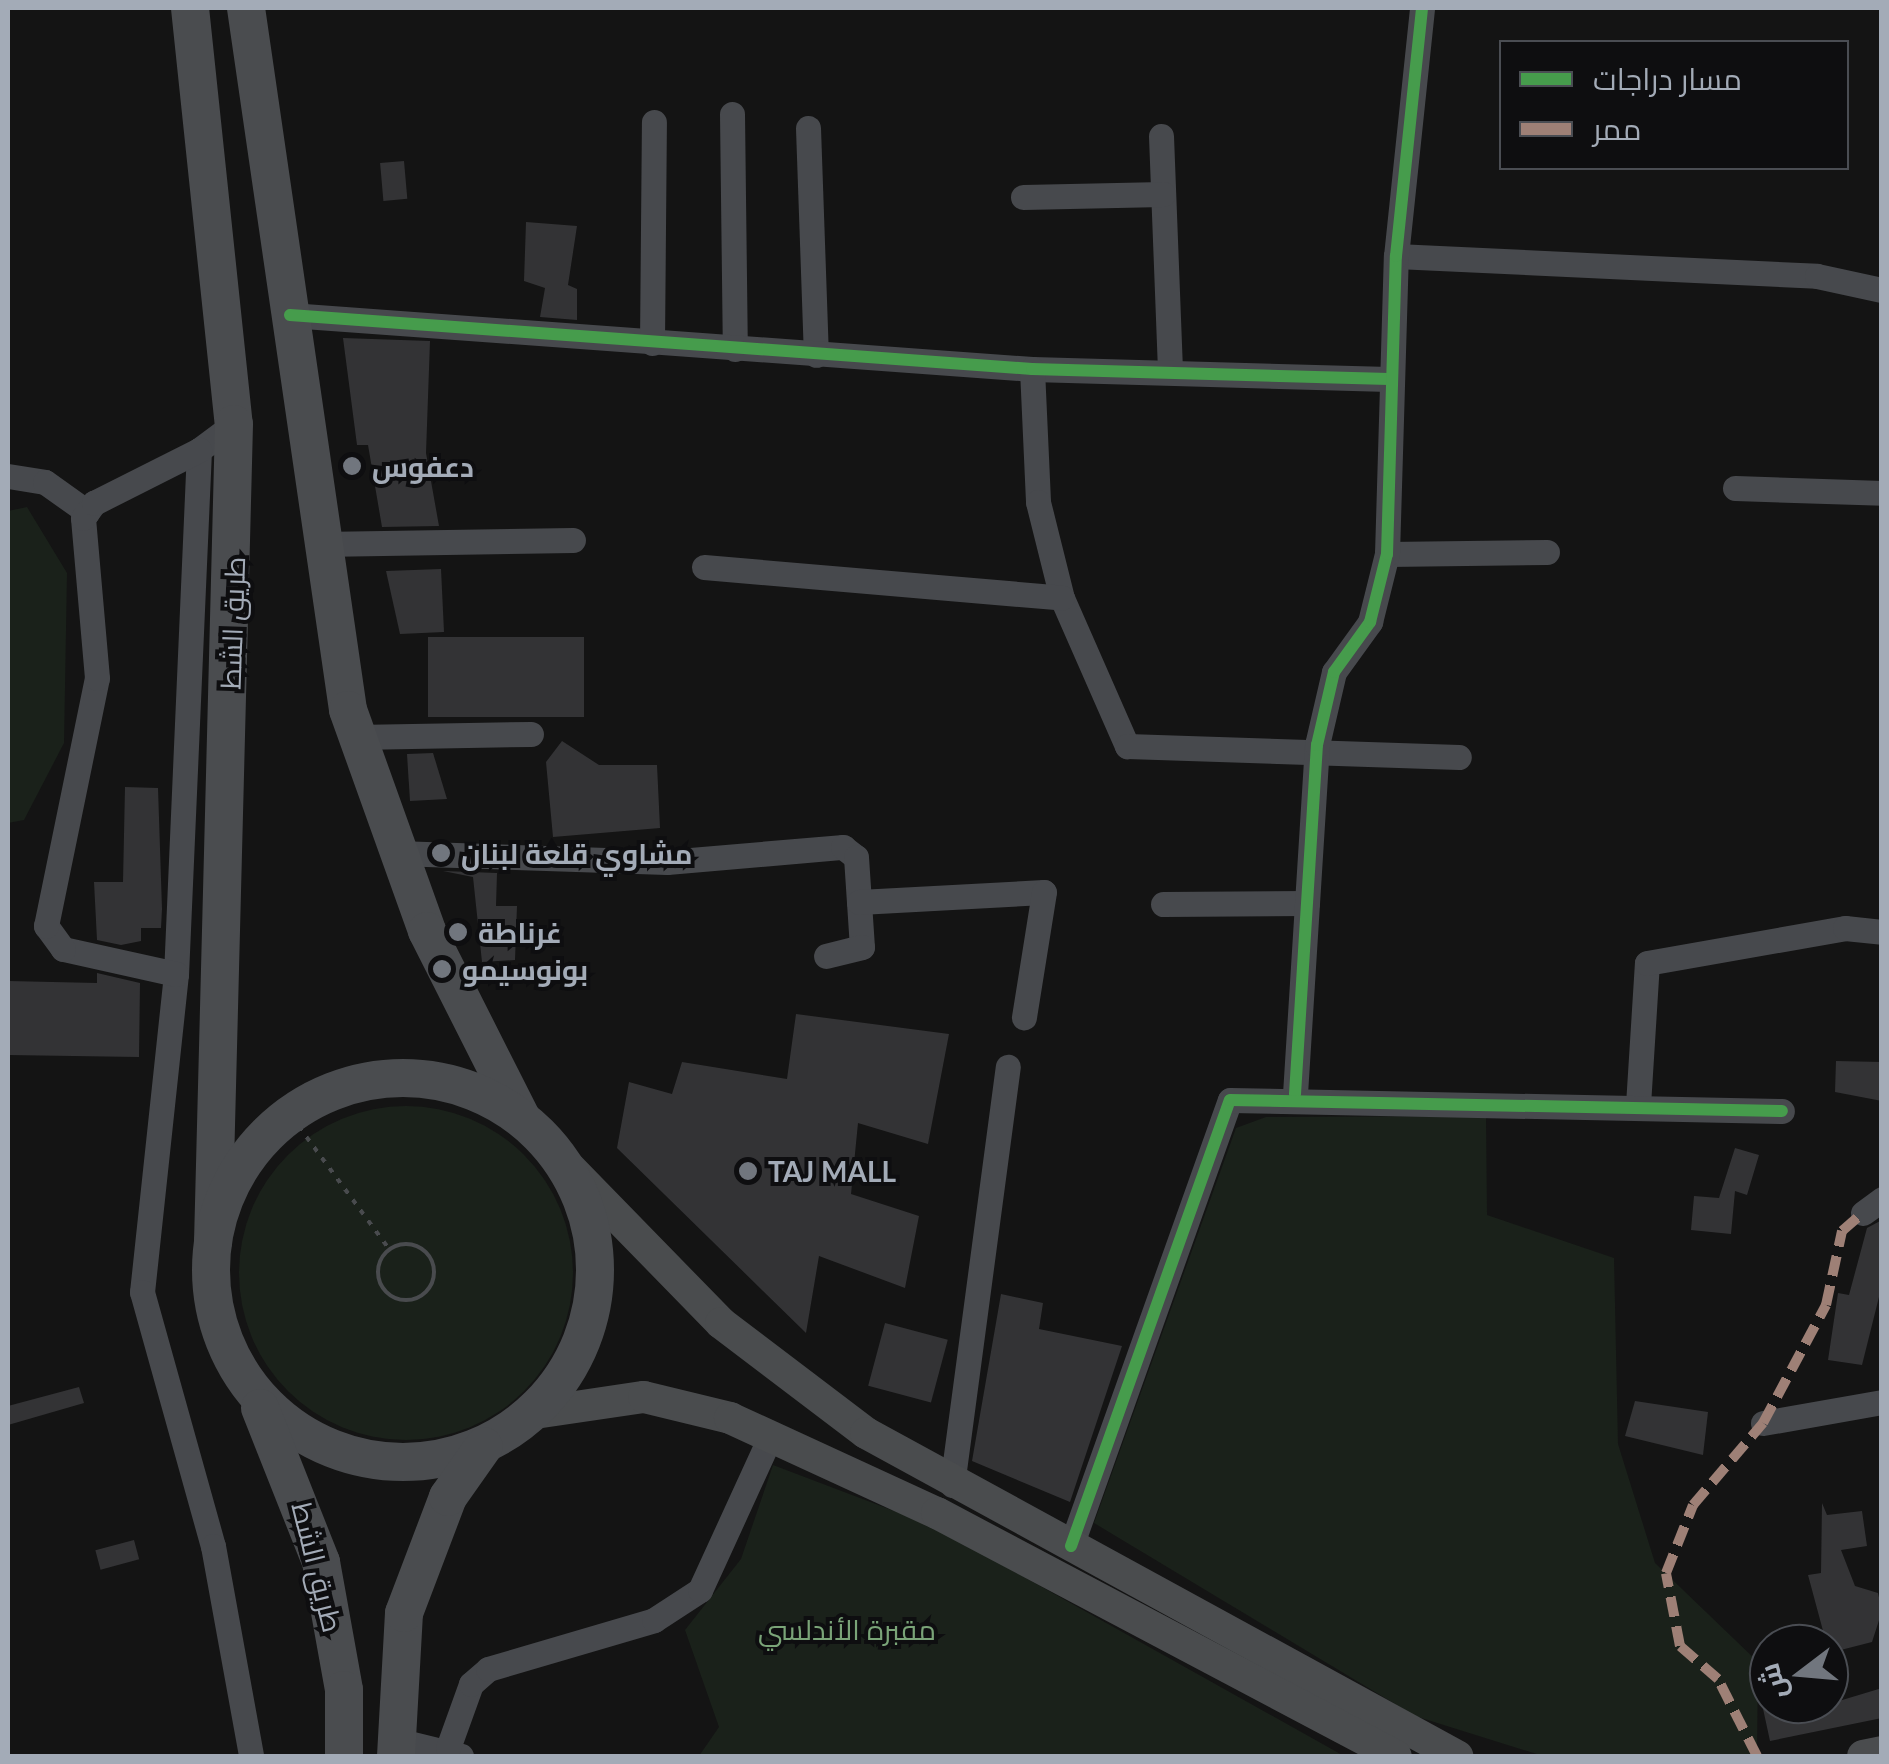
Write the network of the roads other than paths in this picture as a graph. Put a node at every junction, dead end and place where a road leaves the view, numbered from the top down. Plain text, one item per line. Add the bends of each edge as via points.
1 (190, 8) edge
2 (246, 8) edge
3 (1422, 8) edge
4 (732, 114) dead end
5 (654, 122) dead end
6 (808, 128) dead end
7 (1161, 136) dead end
8 (1163, 194) junction
9 (1023, 198) dead end
10 (1396, 256) junction
11 (1882, 290) edge
12 (290, 315) junction
13 (652, 343) junction
14 (734, 349) junction
15 (816, 355) junction
16 (1032, 369) junction
17 (1170, 370) junction
18 (1390, 379) junction
19 (234, 424) junction
20 (199, 450) junction
21 (8, 476) edge
22 (1735, 488) dead end
23 (1882, 494) edge
24 (87, 512) junction
25 (573, 540) dead end
26 (320, 544) junction
27 (1547, 552) dead end
28 (1387, 554) junction
29 (704, 567) dead end
30 (1062, 598) junction
31 (531, 734) dead end
32 (356, 738) junction
33 (1317, 745) junction
34 (1459, 756) dead end
35 (396, 853) junction
36 (859, 902) junction
37 (1308, 903) junction
38 (1163, 904) dead end
39 (1882, 932) edge
40 (826, 956) dead end
41 (176, 974) junction
42 (1024, 1016) dead end
43 (1008, 1067) dead end
44 (1295, 1094) junction
45 (1638, 1105) junction
46 (1782, 1111) dead end
47 (520, 1117) junction
48 (563, 1161) junction
49 (213, 1242) junction
50 (250, 1388) junction
51 (1882, 1402) edge
52 (534, 1413) junction
53 (1763, 1423) dead end
54 (771, 1436) junction
55 (484, 1446) junction
56 (952, 1484) junction
57 (1071, 1546) junction
58 (1335, 1712) junction
59 (396, 1748) edge
60 (454, 1752) edge
61 (1882, 1752) edge
62 (251, 1756) edge
63 (344, 1756) edge
64 (1396, 1756) edge
65 (1457, 1756) edge
66 (1863, 1756) edge

1 - 19 highway, طريق الشط
2 - 12 highway
3 - 10 street
4 - 14 street
5 - 13 street
6 - 15 street
7 - 8 street
8 - 9 street
8 - 17 street
10 - 11 street via 1779,273
10 - 18 street
12 - 13 street
12 - 26 highway
13 - 14 street
14 - 15 street
15 - 16 street
16 - 17 street
16 - 30 street via 1038,502
17 - 18 street
18 - 28 street
19 - 20 street
19 - 49 highway, طريق الشط
20 - 24 street
20 - 41 street
21 - 24 street via 45,482
22 - 23 street
24 - 41 street via 98,678 46,926 63,950
25 - 26 street
26 - 32 highway
27 - 28 street
28 - 33 street via 1370,622 1334,672
29 - 30 street
30 - 33 street via 1131,749
31 - 32 street
32 - 35 highway
33 - 34 street
33 - 37 street
35 - 36 street via 667,862 843,847 856,857
35 - 47 highway
36 - 40 street via 862,947
36 - 42 street via 1044,892
37 - 38 street
37 - 44 street
39 - 45 street via 1845,928 1647,964
41 - 62 street via 142,1292 213,1546
43 - 56 street
44 - 45 street
44 - 57 street via 1226,1106
45 - 46 street
47 - 48 highway
47 - 49 highway via 471,1089 415,1078 358,1082 290,1116 230,1187
48 - 52 highway via 591,1224 595,1293 576,1358
48 - 56 main road via 777,1370
49 - 50 highway, طريق الشط via 212,1293
50 - 55 highway via 298,1432 356,1458 420,1464
50 - 63 highway, طريق الشط via 303,1499 321,1562 342,1675
51 - 53 street
52 - 54 main road via 644,1397
52 - 55 highway
54 - 58 main road
54 - 60 street via 700,1590 654,1620 488,1669 471,1684
55 - 59 highway via 448,1497 404,1613
56 - 57 main road
57 - 58 main road
58 - 64 main road
58 - 65 main road
59 - 60 street
61 - 66 main road

